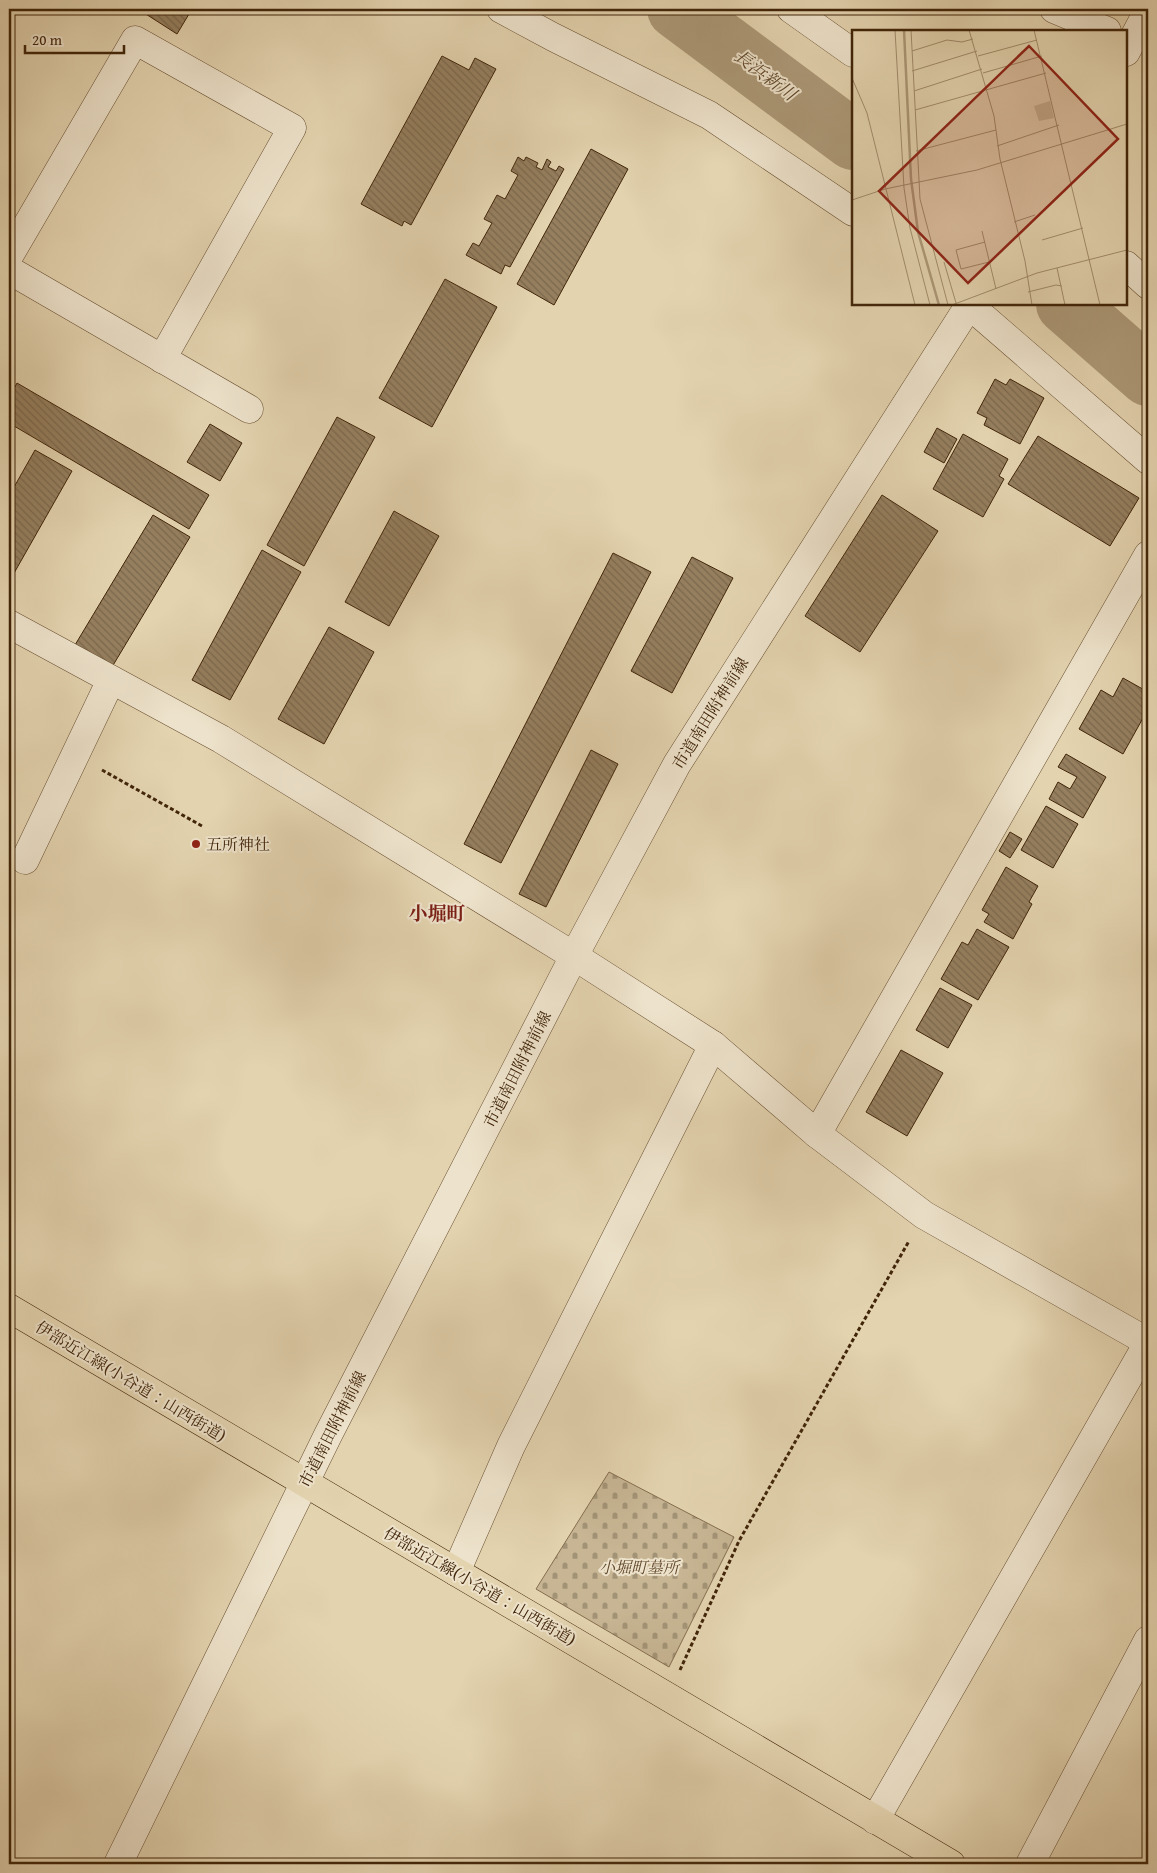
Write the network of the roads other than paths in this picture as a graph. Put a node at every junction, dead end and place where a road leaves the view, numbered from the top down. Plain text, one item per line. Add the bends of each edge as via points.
1 (501, 9) edge
2 (791, 9) edge
3 (1054, 9) edge
4 (1148, 11) edge
5 (1105, 30) edge
6 (1133, 47) edge
7 (852, 52) edge
8 (852, 211) edge
9 (9, 256) edge
10 (1127, 267) edge
11 (9, 270) edge
12 (1148, 285) edge
13 (968, 305) edge
14 (970, 305) edge
15 (162, 359) junction
16 (249, 409) dead end
17 (1148, 460) edge
18 (1148, 555) edge
19 (9, 624) edge
20 (111, 680) junction
21 (25, 860) dead end
22 (574, 956) junction
23 (713, 1045) junction
24 (817, 1134) junction
25 (9, 1308) edge
26 (1148, 1343) edge
27 (304, 1484) junction
28 (456, 1572) junction
29 (1148, 1640) edge
30 (875, 1820) junction
31 (118, 1864) edge
32 (951, 1864) edge
33 (1030, 1864) edge

1 - 8 street via 709,115
2 - 7 street
3 - 5 street
4 - 6 street
9 - 15 street via 135,40 292,128
10 - 12 street
11 - 15 street
13 - 22 street, 市道南田附神前線 via 677,764
14 - 17 street
15 - 16 street
18 - 24 street
19 - 20 street
20 - 21 street
20 - 22 street via 221,739
22 - 23 street
22 - 27 street, 市道南田附神前線
23 - 24 street
23 - 28 street via 512,1446
24 - 26 street via 924,1215
25 - 27 main road, 伊部近江線(小谷道：山西街道)
26 - 30 street
27 - 28 main road, 伊部近江線(小谷道：山西街道)
27 - 31 street, 市道南田附神前線
28 - 30 main road, 伊部近江線(小谷道：山西街道)
29 - 33 street
30 - 32 main road, 伊部近江線(小谷道：山西街道)

